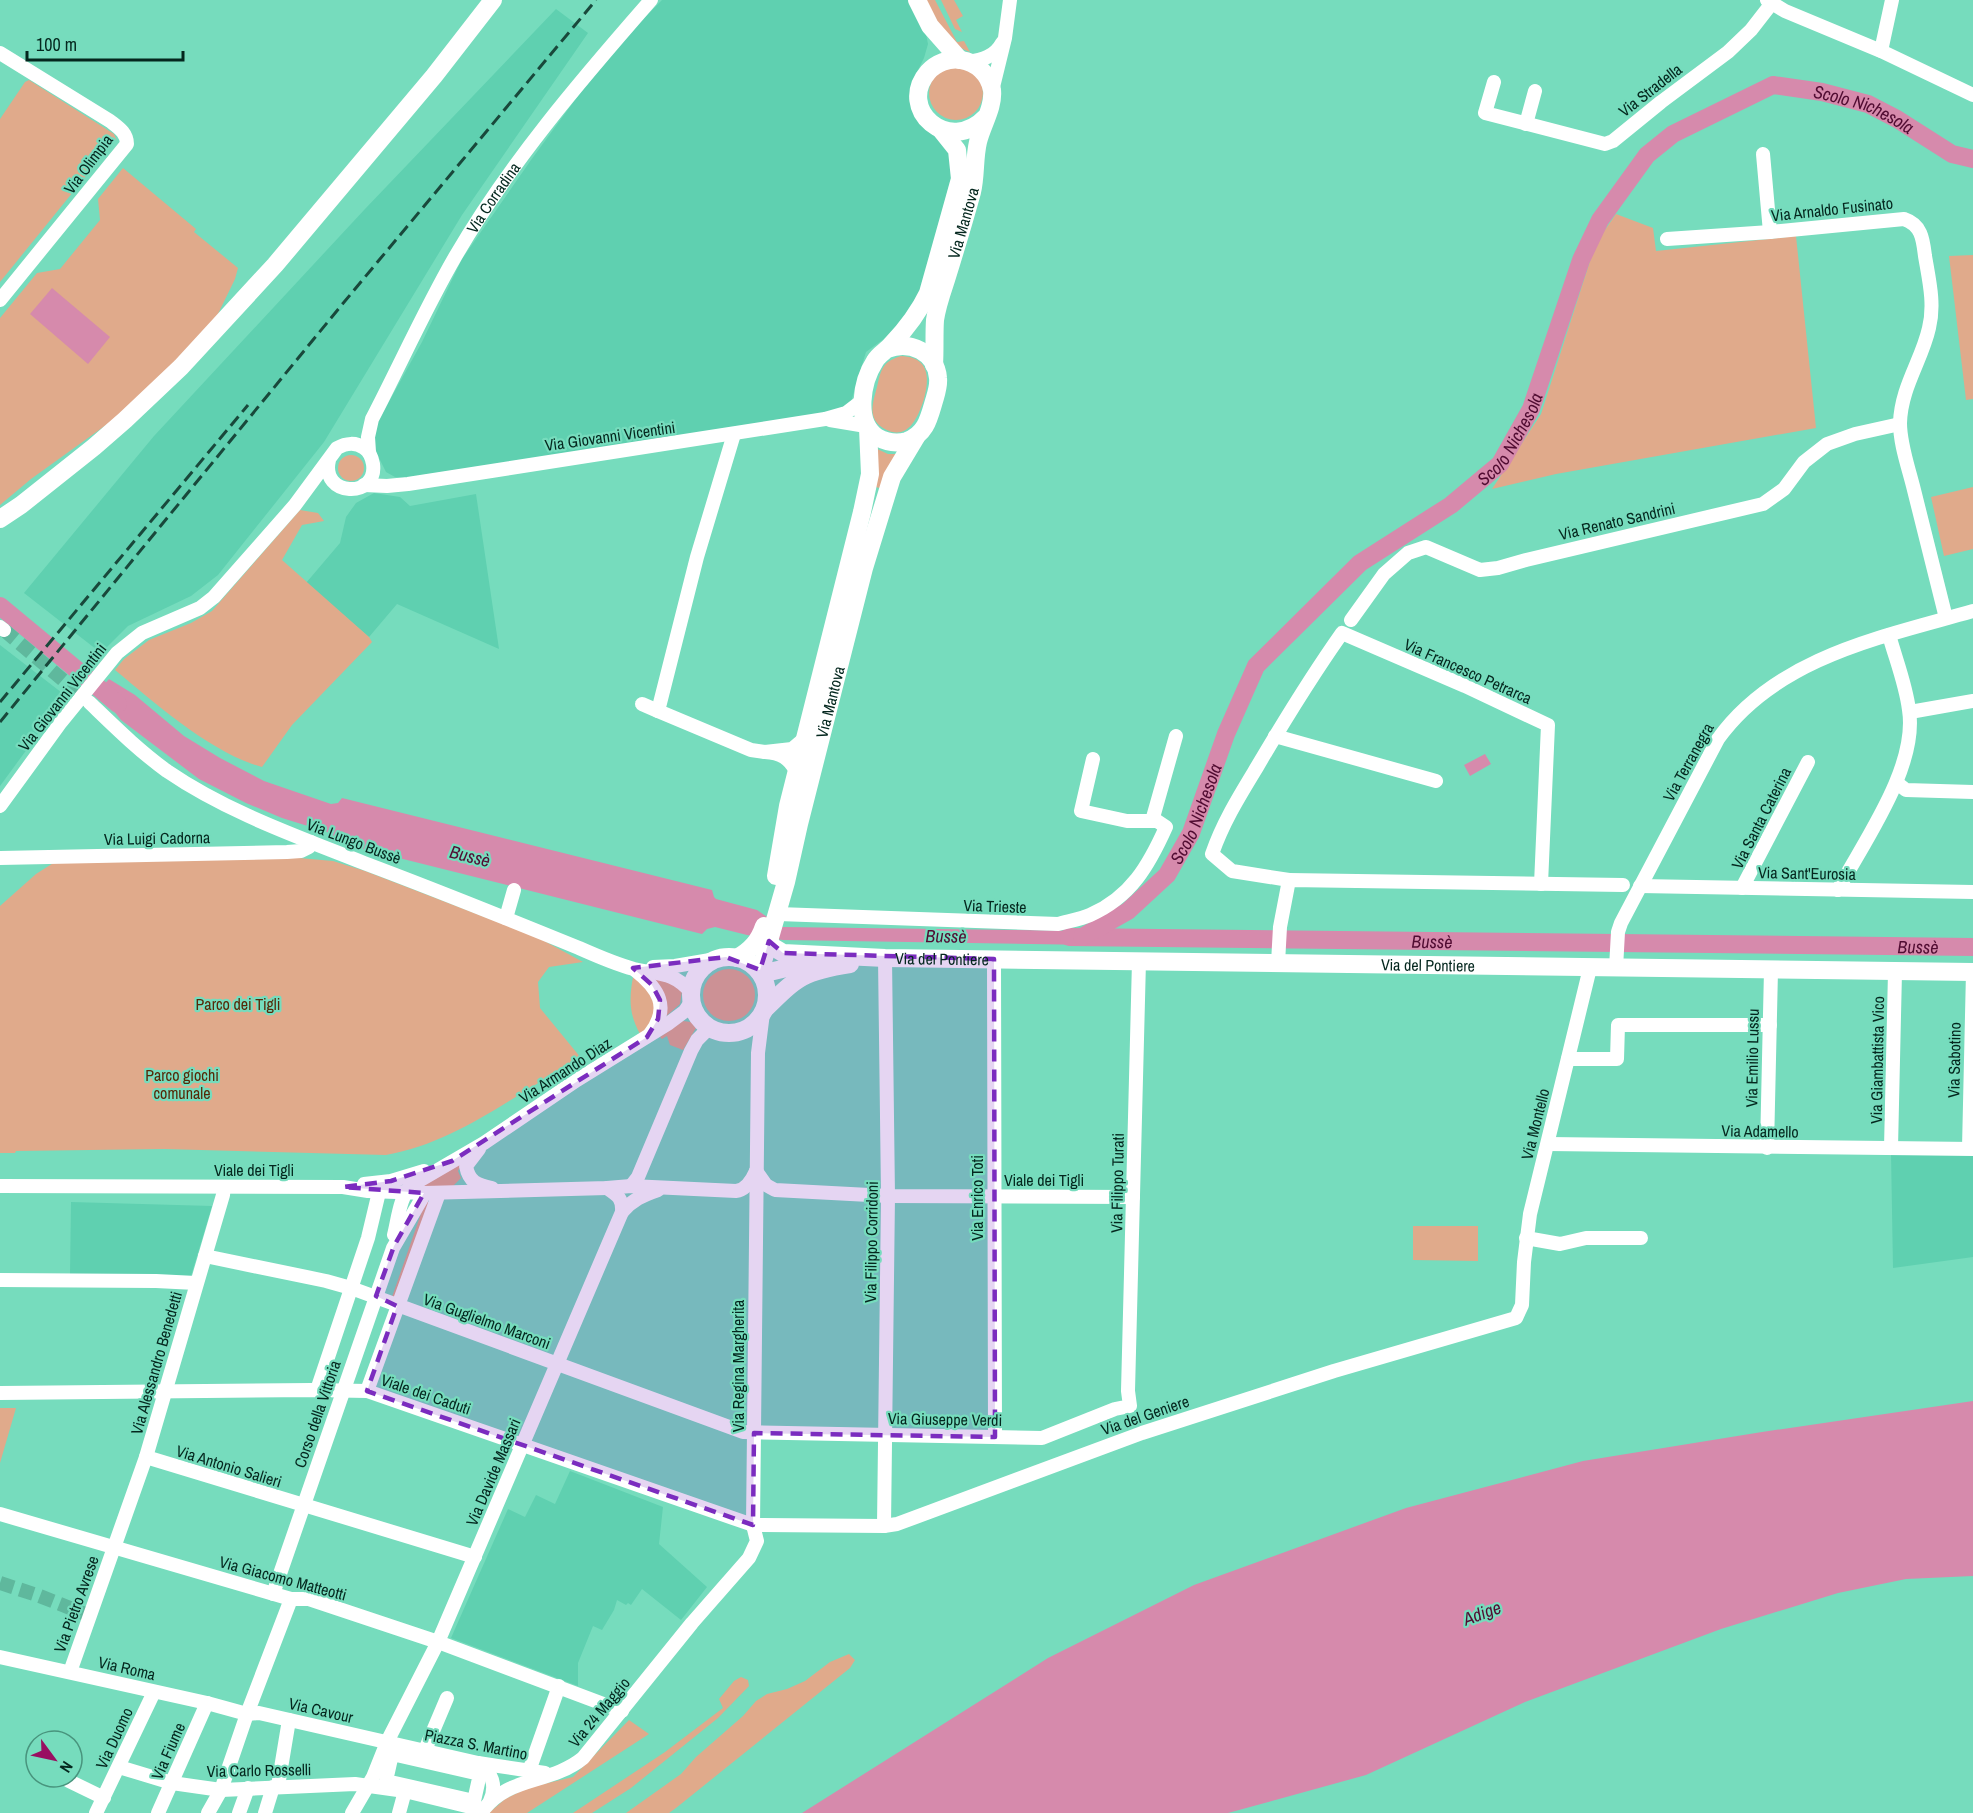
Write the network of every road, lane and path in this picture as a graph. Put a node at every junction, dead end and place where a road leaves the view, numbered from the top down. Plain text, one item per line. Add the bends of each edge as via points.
1 (493, 0) edge
2 (651, 0) edge
3 (917, 0) edge
4 (1010, 0) edge
5 (1892, 0) edge
6 (1770, 2) edge
7 (930, 26) junction
8 (1005, 38) junction
9 (1881, 51) junction
10 (0, 53) edge
11 (964, 61) junction
12 (930, 70) junction
13 (1494, 82) dead end
14 (992, 91) junction
15 (1535, 92) dead end
16 (1973, 95) edge
17 (986, 117) junction
18 (1526, 124) junction
19 (941, 130) junction
20 (1763, 154) dead end
21 (1770, 232) junction
22 (1667, 239) dead end
23 (0, 300) edge
24 (887, 349) junction
25 (934, 365) junction
26 (863, 400) junction
27 (372, 419) junction
28 (825, 419) junction
29 (1900, 424) junction
30 (867, 427) junction
31 (734, 434) junction
32 (916, 437) junction
33 (343, 445) junction
34 (371, 458) junction
35 (329, 460) junction
36 (333, 482) junction
37 (364, 485) junction
38 (401, 485) junction
39 (296, 505) junction
40 (0, 519) edge
41 (1973, 611) edge
42 (1946, 618) junction
43 (1351, 620) dead end
44 (1889, 635) junction
45 (1973, 701) edge
46 (82, 703) junction
47 (642, 704) dead end
48 (658, 711) junction
49 (1910, 712) junction
50 (1176, 736) dead end
51 (1275, 736) junction
52 (805, 738) junction
53 (765, 752) junction
54 (1093, 759) dead end
55 (1808, 762) dead end
56 (796, 771) junction
57 (1436, 781) dead end
58 (1897, 783) junction
59 (1973, 792) edge
60 (0, 807) edge
61 (1152, 821) junction
62 (311, 842) junction
63 (0, 858) edge
64 (1289, 880) junction
65 (1541, 884) junction
66 (1623, 885) dead end
67 (1640, 886) junction
68 (1743, 888) junction
69 (514, 890) dead end
70 (1838, 890) junction
71 (1973, 892) edge
72 (774, 917) junction
73 (506, 918) junction
74 (764, 940) junction
75 (841, 956) junction
76 (1278, 957) junction
77 (737, 958) junction
78 (885, 958) junction
79 (994, 958) junction
80 (716, 959) junction
81 (1139, 961) junction
82 (1617, 963) junction
83 (633, 968) junction
84 (1590, 968) junction
85 (1771, 970) junction
86 (1895, 972) junction
87 (1973, 972) edge
88 (760, 973) junction
89 (691, 997) junction
90 (764, 1011) junction
91 (1770, 1024) junction
92 (709, 1028) junction
93 (647, 1037) junction
94 (1568, 1059) junction
95 (484, 1143) junction
96 (1548, 1144) junction
97 (1767, 1148) junction
98 (1891, 1148) junction
99 (1971, 1149) edge
100 (452, 1161) junction
101 (756, 1171) junction
102 (631, 1185) junction
103 (0, 1186) edge
104 (224, 1187) junction
105 (343, 1187) junction
106 (666, 1187) junction
107 (607, 1188) junction
108 (508, 1190) junction
109 (741, 1190) junction
110 (775, 1190) junction
111 (379, 1192) junction
112 (406, 1192) junction
113 (432, 1193) junction
114 (994, 1196) junction
115 (888, 1197) junction
116 (1133, 1197) junction
117 (755, 1205) junction
118 (622, 1212) junction
119 (1526, 1238) junction
120 (1641, 1238) dead end
121 (394, 1246) junction
122 (205, 1256) junction
123 (0, 1280) edge
124 (196, 1283) junction
125 (351, 1288) junction
126 (1523, 1289) joint
127 (376, 1296) junction
128 (397, 1306) junction
129 (557, 1364) junction
130 (317, 1390) junction
131 (343, 1390) junction
132 (367, 1391) junction
133 (164, 1392) junction
134 (0, 1393) edge
135 (1130, 1406) joint
136 (754, 1433) junction
137 (885, 1434) junction
138 (995, 1437) junction
139 (522, 1445) junction
140 (146, 1457) junction
141 (303, 1505) junction
142 (0, 1514) edge
143 (753, 1525) junction
144 (884, 1526) junction
145 (114, 1547) junction
146 (475, 1557) junction
147 (273, 1594) junction
148 (291, 1599) junction
149 (438, 1642) junction
150 (0, 1657) edge
151 (70, 1672) junction
152 (559, 1686) junction
153 (154, 1692) junction
154 (447, 1698) dead end
155 (207, 1703) junction
156 (622, 1711) junction
157 (247, 1714) junction
158 (289, 1720) junction
159 (387, 1742) junction
160 (425, 1750) junction
161 (119, 1767) junction
162 (479, 1769) junction
163 (522, 1770) junction
164 (559, 1772) junction
165 (172, 1784) junction
166 (275, 1786) junction
167 (367, 1787) junction
168 (84, 1788) edge
169 (248, 1788) junction
170 (221, 1790) junction
171 (405, 1791) junction
172 (502, 1792) junction
173 (104, 1798) junction
174 (438, 1798) junction
175 (485, 1808) edge
176 (96, 1813) edge
177 (158, 1813) edge
178 (208, 1813) edge
179 (239, 1813) edge
180 (265, 1813) edge
181 (351, 1813) edge
182 (399, 1813) edge
183 (433, 1813) edge

1 - 40 main road via 290,247 181,367 94,447
2 - 27 street, Via Corradina via 544,129 496,194 455,257
3 - 7 main road
4 - 8 street, Via Mantova
5 - 9 street
6 - 9 street, Via Stradella
6 - 18 street, Via Stradella via 1751,30 1728,52 1613,141 1605,144
7 - 11 main road
7 - 12 main road
8 - 11 street via 999,49 984,59
8 - 14 street, Via Mantova
9 - 16 street, Via Stradella
10 - 23 street, Via Olimpia via 110,121 124,134 127,144
11 - 12 main road via 944,61
11 - 14 main road via 982,70
12 - 19 main road, Via Mantova via 920,88 921,108 932,125
13 - 18 street, Via Stradella via 1485,113
14 - 17 main road, Via Mantova
15 - 18 street
17 - 19 main road via 970,130
17 - 25 main road, Via Mantova via 978,142 972,190 935,318
19 - 24 main road, Via Mantova via 957,150 960,166 953,209 922,306
20 - 21 street
21 - 22 street, Via Arnaldo Fusinato
21 - 29 street, Via Arnaldo Fusinato via 1904,219 1918,229 1932,310 1929,330 1908,381
24 - 25 main road via 915,348
24 - 26 main road, Via Mantova via 871,368
25 - 32 main road, Via Mantova via 937,388 927,424
26 - 28 street, Via Giovanni Vicentini via 846,412
26 - 30 main road, Via Mantova via 862,416
27 - 33 street, Via Corradina
27 - 34 street, Via Corradina via 368,437
28 - 30 street, Via Giovanni Vicentini
28 - 31 street, Via Giovanni Vicentini
29 - 42 street, Via Arnaldo Fusinato
29 - 43 street, Via Renato Sandrini via 1827,444 1804,462 1784,489 1762,504 1498,568 1480,570 1426,547 1417,550 1384,574
30 - 32 main road via 889,442
30 - 52 main road, Via Mantova via 870,467 862,512
31 - 38 street, Via Giovanni Vicentini
31 - 48 street via 697,557
32 - 72 main road, Via Mantova via 892,477 864,568
33 - 34 street via 356,444
33 - 35 street, Via Giovanni Vicentini
34 - 37 street via 371,477
34 - 38 street via 386,476
35 - 36 street
35 - 39 street, Via Giovanni Vicentini
36 - 37 street, Via Giovanni Vicentini via 353,490
36 - 39 street, Via Giovanni Vicentini via 318,487
37 - 38 street, Via Giovanni Vicentini
39 - 46 street, Via Giovanni Vicentini via 214,597 200,608 142,633 125,645
41 - 42 street, Via Terranegra
42 - 44 street, Via Terranegra
44 - 49 street
44 - 67 street, Via Terranegra via 1830,655 1781,680 1733,718
45 - 49 street
46 - 60 street, Via Giovanni Vicentini
46 - 62 street, Via Lungo Bussè via 192,787
47 - 48 street
48 - 53 street via 751,750
49 - 58 street via 1907,752
50 - 61 street
51 - 57 street
51 - 64 street, Via Francesco Petrarca via 1220,830 1212,854 1232,871
51 - 65 street, Via Francesco Petrarca via 1342,633 1548,725
52 - 53 street via 792,749
52 - 56 main road, Via Mantova
53 - 56 street via 784,756
54 - 61 street via 1081,811 1127,821
55 - 68 street, Via Santa Caterina
56 - 72 main road, Via Mantova via 784,822
58 - 59 street via 1906,790
58 - 70 street
61 - 72 street, Via Trieste via 1166,827 1152,858 1126,892 1091,915 1058,924
62 - 63 street, Via Luigi Cadorna via 309,847 287,852
62 - 73 street, Via Lungo Bussè
64 - 65 street, Via Francesco Petrarca
64 - 76 street
65 - 66 street, Via Francesco Petrarca
67 - 68 street, Via Sant'Eurosia
67 - 82 street, Via Terranegra via 1618,932
68 - 70 street, Via Sant'Eurosia
69 - 73 street
70 - 71 street, Via Sant'Eurosia
72 - 74 main road, Via Mantova
73 - 83 street, Via Lungo Bussè
74 - 75 main road, Via del Pontiere via 783,953
74 - 77 main road, Via Mantova
74 - 88 main road, Via Mantova
75 - 78 main road, Via del Pontiere
75 - 88 main road, Via del Pontiere
76 - 81 main road, Via del Pontiere
76 - 84 main road, Via del Pontiere
77 - 80 main road
77 - 88 main road
78 - 79 main road, Via del Pontiere
78 - 90 main road, Via del Pontiere via 805,974
78 - 115 street, Via Filippo Corridoni
79 - 81 main road, Via del Pontiere
79 - 114 street, Via Enrico Toti
80 - 83 street, Via Lungo Bussè
80 - 89 main road via 701,970
81 - 116 street, Via Filippo Turati
82 - 84 main road, Via del Pontiere
82 - 85 main road, Via del Pontiere
83 - 89 street, Via Lungo Bussè via 675,977
83 - 93 street via 652,985 660,1000 658,1019
84 - 94 street, Via Montello
85 - 86 main road, Via del Pontiere
85 - 91 street, Via Emilio Lussu
86 - 87 main road, Via del Pontiere
86 - 98 street, Via Giambattista Vico
87 - 99 street, Via Sabotino
88 - 90 main road via 767,987
89 - 92 main road via 699,1018
89 - 93 street, Via Armando Diaz via 677,1018
90 - 92 main road via 743,1031 731,1033
90 - 101 street, Via Regina Margherita via 758,1053
91 - 94 street via 1618,1025 1617,1059
91 - 97 street, Via Emilio Lussu
92 - 102 street via 693,1046 638,1177
93 - 95 street, Via Armando Diaz
94 - 96 street, Via Montello
95 - 100 street, Via Armando Diaz
95 - 108 street, Viale dei Tigli via 466,1166 468,1175 480,1185
96 - 97 street, Via Adamello
96 - 119 street, Via Montello
97 - 98 street, Via Adamello
98 - 99 street, Via Adamello
100 - 105 street, Via Armando Diaz via 391,1181
100 - 112 street, Via Armando Diaz
101 - 109 street
101 - 110 street
101 - 117 street, Via Regina Margherita
102 - 106 street, Viale dei Tigli
102 - 107 street, Viale dei Tigli
103 - 104 street, Viale dei Tigli
104 - 105 street, Viale dei Tigli
104 - 122 street, Via Alessandro Benedetti
105 - 111 street, Viale dei Tigli
106 - 109 street, Viale dei Tigli
106 - 118 street, Via Davide Massari via 639,1196
107 - 108 street, Viale dei Tigli
107 - 118 street via 619,1196
108 - 113 street, Viale dei Tigli
109 - 117 street
110 - 115 street, Viale dei Tigli
110 - 117 street
111 - 112 street, Viale dei Tigli
111 - 125 street, Corso della Vittoria
112 - 113 street, Viale dei Tigli
112 - 121 street, Corso della Vittoria
113 - 121 street, Corso della Vittoria
113 - 128 street
114 - 115 street, Viale dei Tigli
114 - 116 street, Viale dei Tigli
114 - 138 street, Via Enrico Toti
115 - 137 street, Via Filippo Corridoni
116 - 135 street, Via Filippo Turati
117 - 136 street, Via Regina Margherita
118 - 129 street, Via Davide Massari
119 - 120 street via 1560,1244 1586,1238
119 - 126 street, Via Montello
121 - 127 street, Corso della Vittoria
122 - 124 street, Via Alessandro Benedetti
122 - 125 street, Via Guglielmo Marconi
123 - 124 street
124 - 133 street, Via Alessandro Benedetti
125 - 127 street, Via Guglielmo Marconi
125 - 130 street, Corso della Vittoria
126 - 144 street, Via del Geniere via 1521,1310 1512,1320 1193,1416
127 - 128 street, Via Guglielmo Marconi
127 - 131 street, Corso della Vittoria
128 - 129 street, Via Guglielmo Marconi
128 - 132 street
129 - 136 street, Via Guglielmo Marconi
129 - 139 street, Via Davide Massari
130 - 131 street, Viale dei Caduti
130 - 133 street, Viale dei Caduti
131 - 132 street, Viale dei Caduti
131 - 141 street, Corso della Vittoria
132 - 139 street, Viale dei Caduti
133 - 134 street, Viale dei Caduti
133 - 140 street, Via Alessandro Benedetti
135 - 138 street, Via Giuseppe Verdi via 1042,1438
136 - 137 street, Via Giuseppe Verdi
136 - 143 street, Via Regina Margherita
137 - 138 street, Via Giuseppe Verdi
137 - 144 street, Via Filippo Corridoni
139 - 143 street, Viale dei Caduti
139 - 146 street, Via Davide Massari
140 - 141 street, Via Antonio Salieri
140 - 145 street, Via Alessandro Benedetti
141 - 146 street, Via Antonio Salieri
141 - 147 street, Corso della Vittoria
142 - 145 street, Via Giacomo Matteotti
143 - 144 street, Via del Geniere
143 - 156 street, Via 24 Maggio via 744,1550 693,1623
145 - 147 street, Via Giacomo Matteotti
145 - 151 street, Via Pietro Avrese
146 - 149 street, Via Davide Massari
147 - 148 street, Via Giacomo Matteotti
148 - 149 street, Via Giacomo Matteotti via 309,1599
148 - 157 street
149 - 152 street, Via Giacomo Matteotti
149 - 159 street, Via Davide Massari
150 - 151 street, Via Roma
151 - 153 street, Via Roma
152 - 156 street, Via Giacomo Matteotti
152 - 163 street
153 - 155 street, Via Roma
153 - 161 street, Via Duomo
154 - 160 street
155 - 157 street, Via Roma
155 - 165 street, Via Fiume
156 - 164 street, Via 24 Maggio via 583,1758
157 - 158 street, Via Cavour
157 - 170 street
158 - 159 street, Via Cavour
158 - 166 street
159 - 160 street, Piazza S. Martino
159 - 167 street, Via Davide Massari
160 - 162 street, Piazza S. Martino
161 - 165 street, Via Carlo Rosselli
161 - 173 street, Via Duomo
162 - 162 street via 474,1801 386,1780 392,1754
162 - 163 street, Piazza S. Martino
162 - 175 street via 485,1767 494,1792
163 - 164 street, Piazza S. Martino
163 - 172 street
164 - 172 street, Via 24 Maggio
165 - 170 street, Via Carlo Rosselli
165 - 177 street, Via Fiume
166 - 167 street, Via Carlo Rosselli
166 - 169 street, Via Carlo Rosselli
166 - 180 street
167 - 171 street, Via Carlo Rosselli
167 - 181 street, Via Davide Massari
168 - 173 street
169 - 170 street, Via Carlo Rosselli
169 - 179 street
170 - 178 street
171 - 174 street, Via Carlo Rosselli
171 - 182 street
172 - 175 street, Via 24 Maggio
173 - 176 street, Via Duomo
174 - 175 street, Via Carlo Rosselli
174 - 183 street

